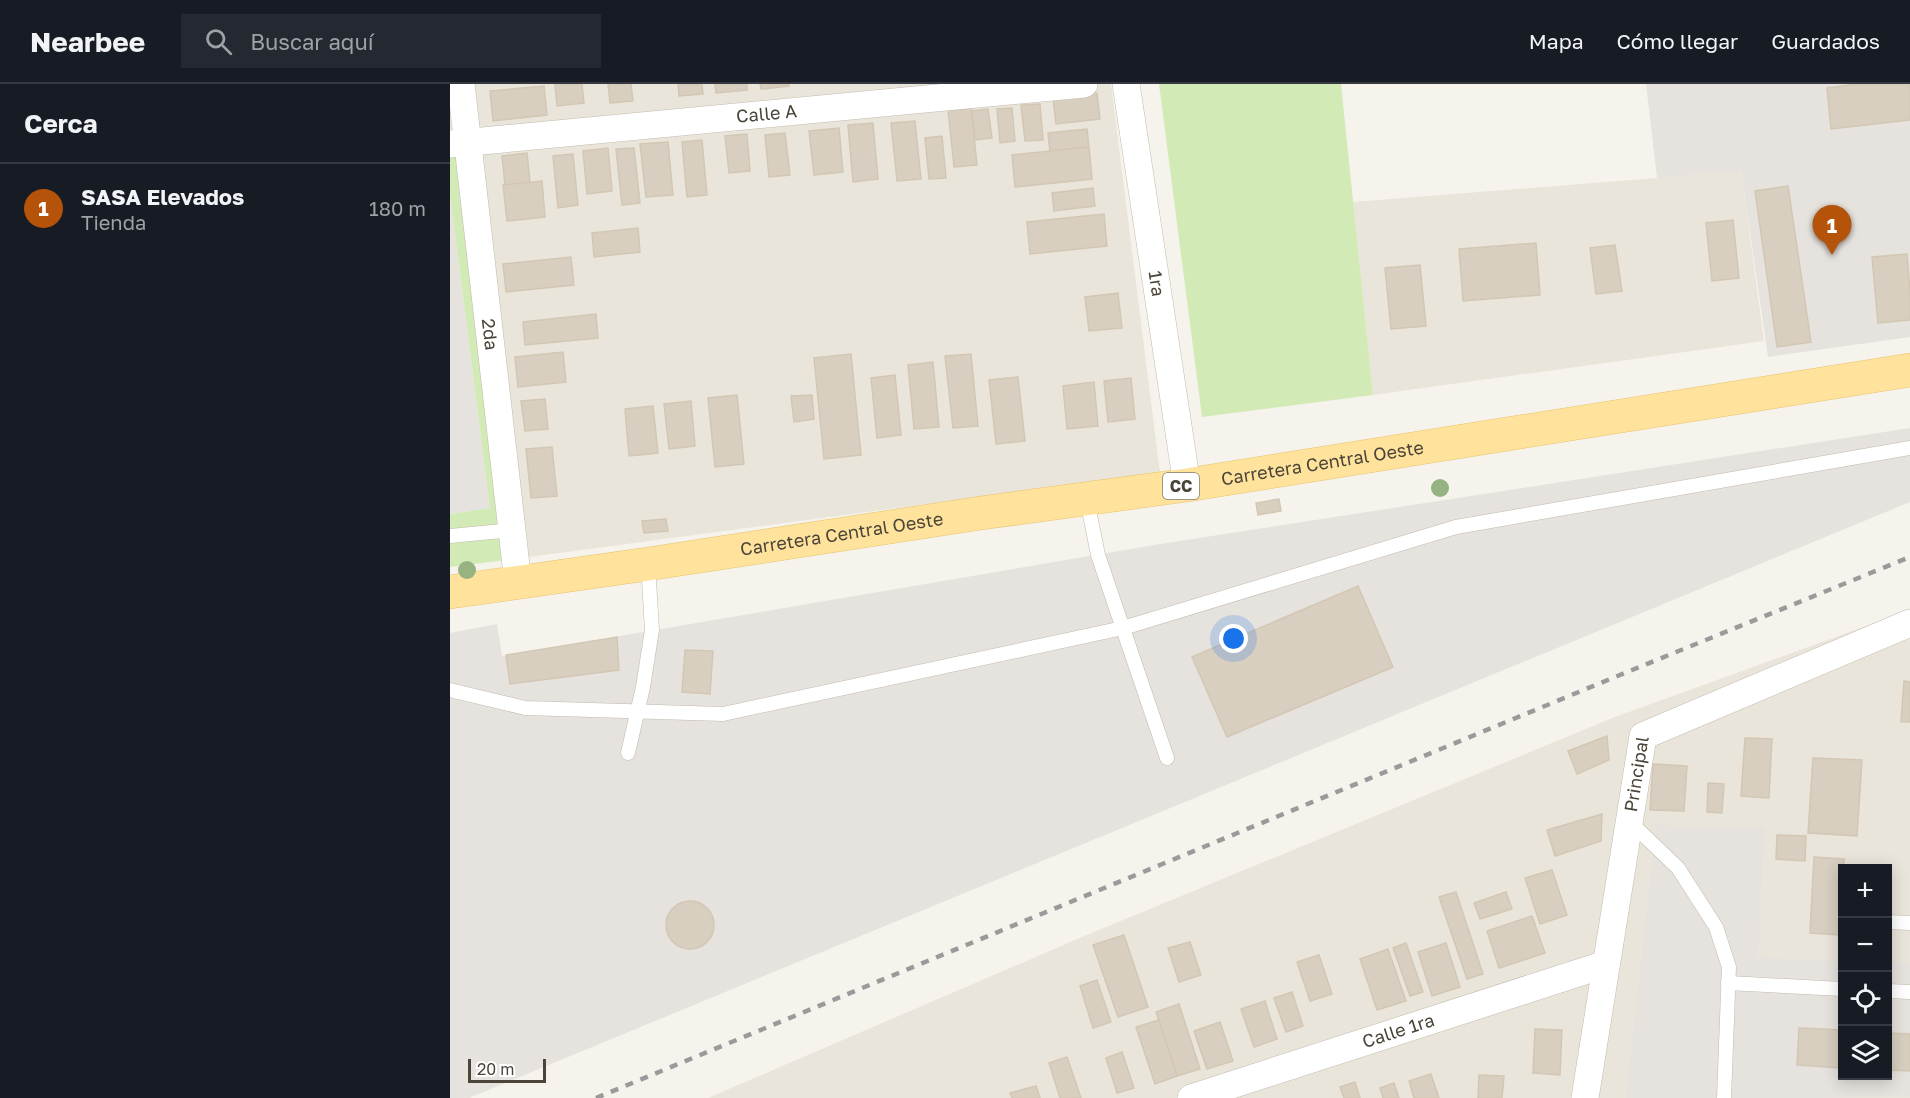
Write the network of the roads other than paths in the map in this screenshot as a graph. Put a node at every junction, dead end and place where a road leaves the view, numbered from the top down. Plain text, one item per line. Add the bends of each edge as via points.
1 (461, 84) edge
2 (1084, 84) edge
3 (1126, 84) edge
4 (459, 143) edge
5 (1910, 370) edge
6 (1910, 448) edge
7 (1187, 485) junction
8 (1087, 500) junction
9 (512, 530) junction
10 (450, 536) edge
11 (648, 564) junction
12 (518, 584) junction
13 (450, 592) edge
14 (1910, 623) edge
15 (1123, 628) junction
16 (450, 690) edge
17 (638, 711) junction
18 (628, 753) dead end
19 (1167, 758) dead end
20 (1629, 821) junction
21 (1892, 922) edge
22 (1910, 923) edge
23 (1606, 964) junction
24 (1728, 983) junction
25 (1838, 989) edge
26 (1892, 991) edge
27 (1910, 992) edge
28 (1191, 1098) edge
29 (1585, 1098) edge
30 (1724, 1098) edge

1 - 4 street, 2da
2 - 4 street, Calle A
3 - 7 street, 1ra
4 - 9 street, 2da
5 - 7 main road, Carretera Central Oeste / CC
6 - 15 lane via 1456,527
7 - 8 main road, Carretera Central Oeste / CC
8 - 11 main road, Carretera Central Oeste / CC
8 - 15 lane via 1098,555
9 - 10 lane
9 - 12 street, 2da
11 - 12 main road, Carretera Central Oeste / CC
11 - 17 lane via 652,630
12 - 13 main road, Carretera Central Oeste / CC
14 - 20 street, Principal via 1643,736
15 - 17 lane via 723,714
15 - 19 lane
16 - 17 lane via 525,708
17 - 18 lane
20 - 23 street, Principal
20 - 24 lane via 1678,868 1716,927 1729,967
21 - 22 lane
23 - 28 street, Calle 1ra
23 - 29 street, Principal
24 - 25 lane
24 - 30 lane
26 - 27 lane

